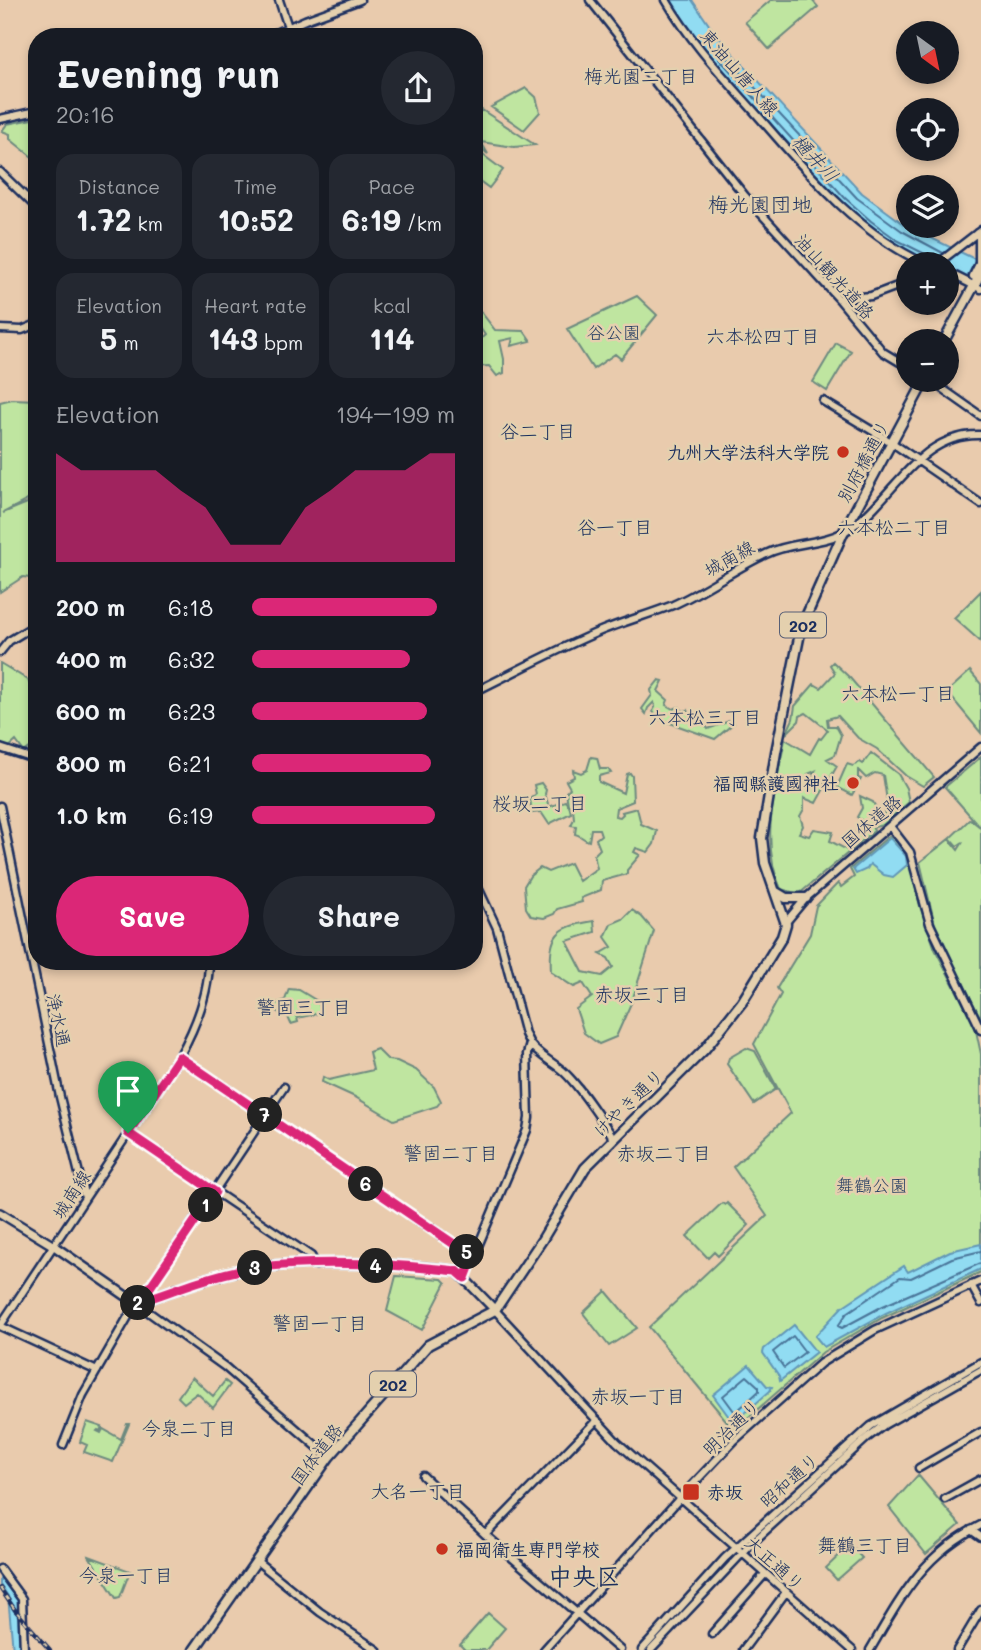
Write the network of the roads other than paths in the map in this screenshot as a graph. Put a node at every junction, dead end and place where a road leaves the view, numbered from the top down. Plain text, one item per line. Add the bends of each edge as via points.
1 (279, 0) edge
2 (360, 0) edge
3 (590, 0) edge
4 (666, 0) edge
5 (288, 27) joint
6 (28, 113) edge
7 (0, 119) edge
8 (0, 172) edge
9 (28, 199) edge
10 (979, 232) edge
11 (902, 252) edge
12 (953, 252) edge
13 (980, 265) edge
14 (975, 284) edge
15 (896, 287) edge
16 (839, 299) junction
17 (28, 328) edge
18 (0, 329) edge
19 (951, 329) edge
20 (896, 360) edge
21 (918, 392) edge
22 (947, 392) edge
23 (823, 401) dead end
24 (981, 416) edge
25 (981, 435) edge
26 (891, 442) junction
27 (918, 460) junction
28 (981, 504) edge
29 (843, 533) junction
30 (28, 629) edge
31 (0, 652) edge
32 (483, 688) edge
33 (981, 747) edge
34 (0, 748) edge
35 (28, 757) edge
36 (0, 806) edge
37 (890, 826) junction
38 (776, 892) junction
39 (483, 898) edge
40 (806, 898) junction
41 (786, 922) junction
42 (28, 942) edge
43 (34, 970) edge
44 (208, 970) edge
45 (981, 1030) edge
46 (530, 1044) junction
47 (179, 1057) junction
48 (284, 1087) dead end
49 (265, 1115) junction
50 (128, 1133) junction
51 (612, 1139) junction
52 (215, 1192) junction
53 (85, 1198) junction
54 (0, 1213) edge
55 (54, 1246) junction
56 (473, 1257) junction
57 (316, 1265) junction
58 (465, 1278) junction
59 (981, 1281) edge
60 (971, 1285) junction
61 (136, 1303) junction
62 (981, 1303) edge
63 (495, 1310) junction
64 (0, 1326) edge
65 (981, 1362) edge
66 (981, 1370) edge
67 (97, 1371) junction
68 (597, 1420) junction
69 (981, 1432) edge
70 (63, 1445) dead end
71 (330, 1457) junction
72 (919, 1468) dead end
73 (423, 1476) dead end
74 (981, 1479) edge
75 (680, 1498) junction
76 (945, 1499) dead end
77 (981, 1525) edge
78 (971, 1530) junction
79 (486, 1534) junction
80 (981, 1536) edge
81 (739, 1550) junction
82 (258, 1562) junction
83 (0, 1569) edge
84 (765, 1574) junction
85 (786, 1592) junction
86 (981, 1610) edge
87 (577, 1613) junction
88 (712, 1634) dead end
89 (24, 1650) edge
90 (194, 1650) edge
91 (377, 1650) edge
92 (544, 1650) edge
93 (620, 1650) edge
94 (642, 1650) edge
95 (651, 1650) edge
96 (743, 1650) edge
97 (852, 1650) edge
98 (870, 1650) edge
99 (957, 1650) edge

1 - 5 street
2 - 5 street
3 - 16 street, 油山観光道路 via 745,196
4 - 11 street, 東油山唐人線 via 702,53 815,180 869,231
6 - 7 street
8 - 9 street
10 - 12 street
10 - 13 street
13 - 14 highway
14 - 19 highway
15 - 16 street via 871,296
16 - 20 street, 油山観光道路 via 883,352
17 - 18 street
21 - 26 highway, 別府橋通り / 202
22 - 24 street
23 - 26 street
25 - 27 street, 城南線 via 950,440
26 - 27 street
26 - 29 highway, 別府橋通り / 202
27 - 28 street
27 - 29 street, 城南線
29 - 32 street, 城南線 via 768,552 674,604 604,629
29 - 38 highway, 別府橋通り / 202 via 801,628 779,738 762,838
30 - 31 street
33 - 37 street, 国体道路
34 - 35 street
36 - 42 street, 浄水通
37 - 40 street, 国体道路
37 - 45 street via 910,852 930,925
38 - 40 highway via 786,898
38 - 41 highway, 別府橋通り / 202
39 - 46 street via 497,928
40 - 41 street, 国体道路
41 - 51 highway, けやき通り / 202 via 782,937 742,1002 712,1041
43 - 53 street, 浄水通
44 - 47 street, 城南線 via 201,1011
46 - 51 street via 564,1072
46 - 56 street via 528,1126
47 - 49 street
47 - 50 street, 城南線
48 - 49 street
49 - 52 street
49 - 56 street
50 - 52 street
50 - 53 street, 城南線
51 - 63 highway, けやき通り / 202 via 585,1168
52 - 57 street via 312,1256
52 - 61 street
53 - 55 street, 城南線
54 - 55 main road
55 - 61 main road
55 - 64 street, 城南線
56 - 58 street
57 - 58 main road via 449,1270
57 - 61 main road via 258,1267
58 - 63 main road
59 - 60 street, 明治通り
60 - 62 street
60 - 75 street, 明治通り via 836,1352 735,1440
61 - 67 street
61 - 71 street via 225,1367
63 - 68 street, 大正通り
63 - 71 highway, 国体道路 / 202 via 428,1345
64 - 67 street
65 - 81 street, 昭和通り via 871,1426
66 - 81 street, 昭和通り via 877,1430
67 - 70 street via 82,1395
68 - 75 street, 大正通り
68 - 79 street
69 - 72 street
71 - 82 highway, 国体道路 / 202
73 - 79 street
74 - 76 street
75 - 81 street, 大正通り
75 - 87 street, 明治通り
77 - 78 street
78 - 80 street
78 - 98 street via 921,1570
79 - 87 street
81 - 84 street, 大正通り
81 - 94 street, 昭和通り
81 - 95 street, 昭和通り
82 - 90 highway, 国体道路 / 202
82 - 91 street
83 - 89 street via 22,1599
84 - 85 street, 大正通り
84 - 88 street
85 - 96 street
85 - 97 street, 大正通り
86 - 99 street
87 - 92 street, 明治通り
87 - 93 street

